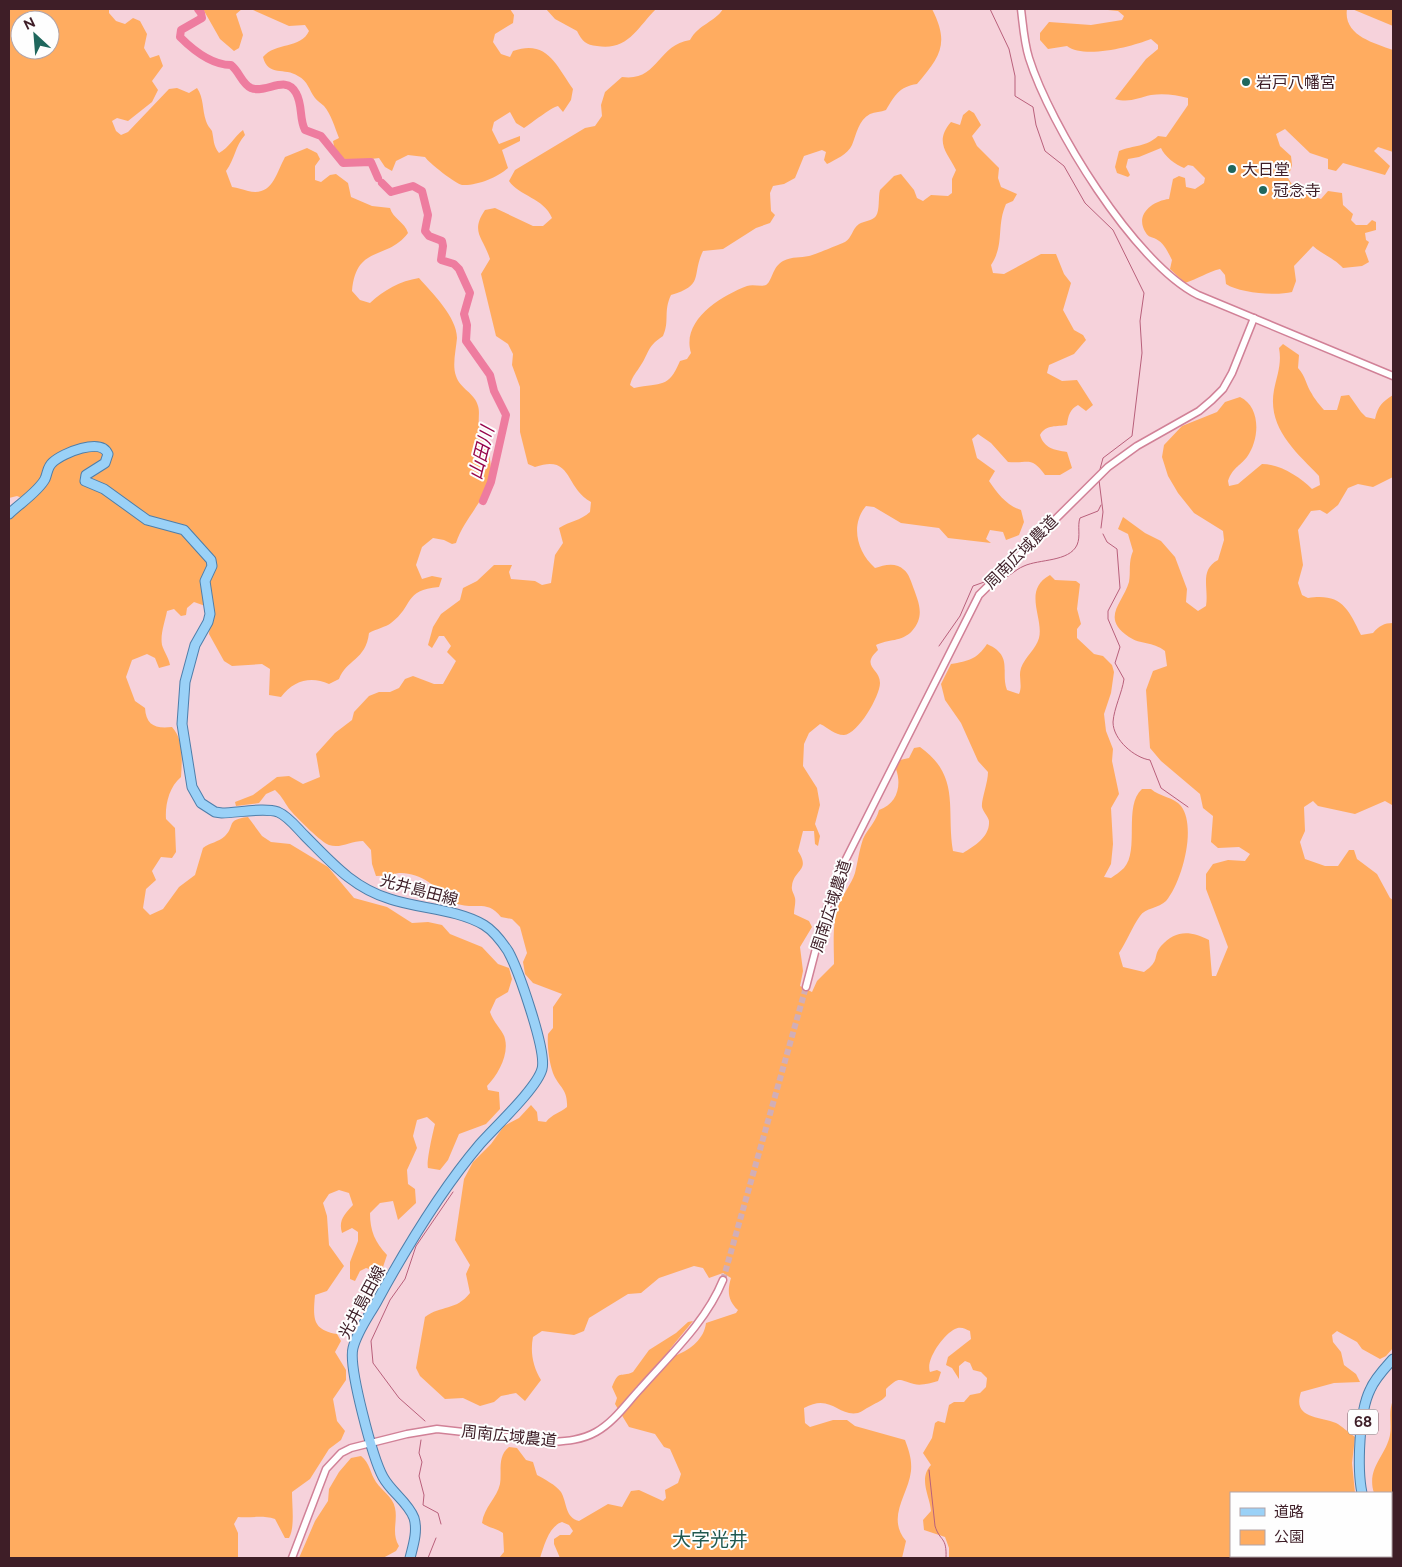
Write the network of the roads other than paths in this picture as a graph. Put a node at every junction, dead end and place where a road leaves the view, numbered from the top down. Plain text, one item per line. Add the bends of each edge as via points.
1 (1021, 9) edge
2 (1254, 318) junction
3 (1393, 376) edge
4 (9, 514) edge
5 (806, 987) tunnel mouth
6 (724, 1280) tunnel mouth
7 (1393, 1359) edge
8 (372, 1442) junction
9 (1362, 1492) edge
10 (292, 1558) edge
11 (410, 1558) edge

1 - 2 street via 1028,56 1062,133 1078,161 1129,231 1165,272 1184,288
2 - 3 street
2 - 5 street, 周南広域農道 via 1223,389 1199,411 1137,446 1102,472 979,595 841,869 826,910
4 - 8 main road, 光井島田線 via 43,481 54,461 78,449 102,448 106,451 105,463 86,475 85,481 104,489 147,520 184,530 211,560 212,566 205,582 210,614 195,645 182,694 182,724 192,787 201,803 222,812 277,812 363,889 394,901 484,925 501,941 513,960 541,1048 542,1069 530,1088 468,1159 430,1214 354,1344 351,1362
6 - 8 street, 周南広域農道 via 712,1304 690,1333 617,1414 591,1434 570,1441 552,1442 437,1430
7 - 9 main road, 68 via 1377,1378 1366,1401 1360,1455
8 - 10 street, 周南広域農道 via 341,1453 326,1469
8 - 11 main road, 光井島田線 via 385,1480 414,1519 416,1528

